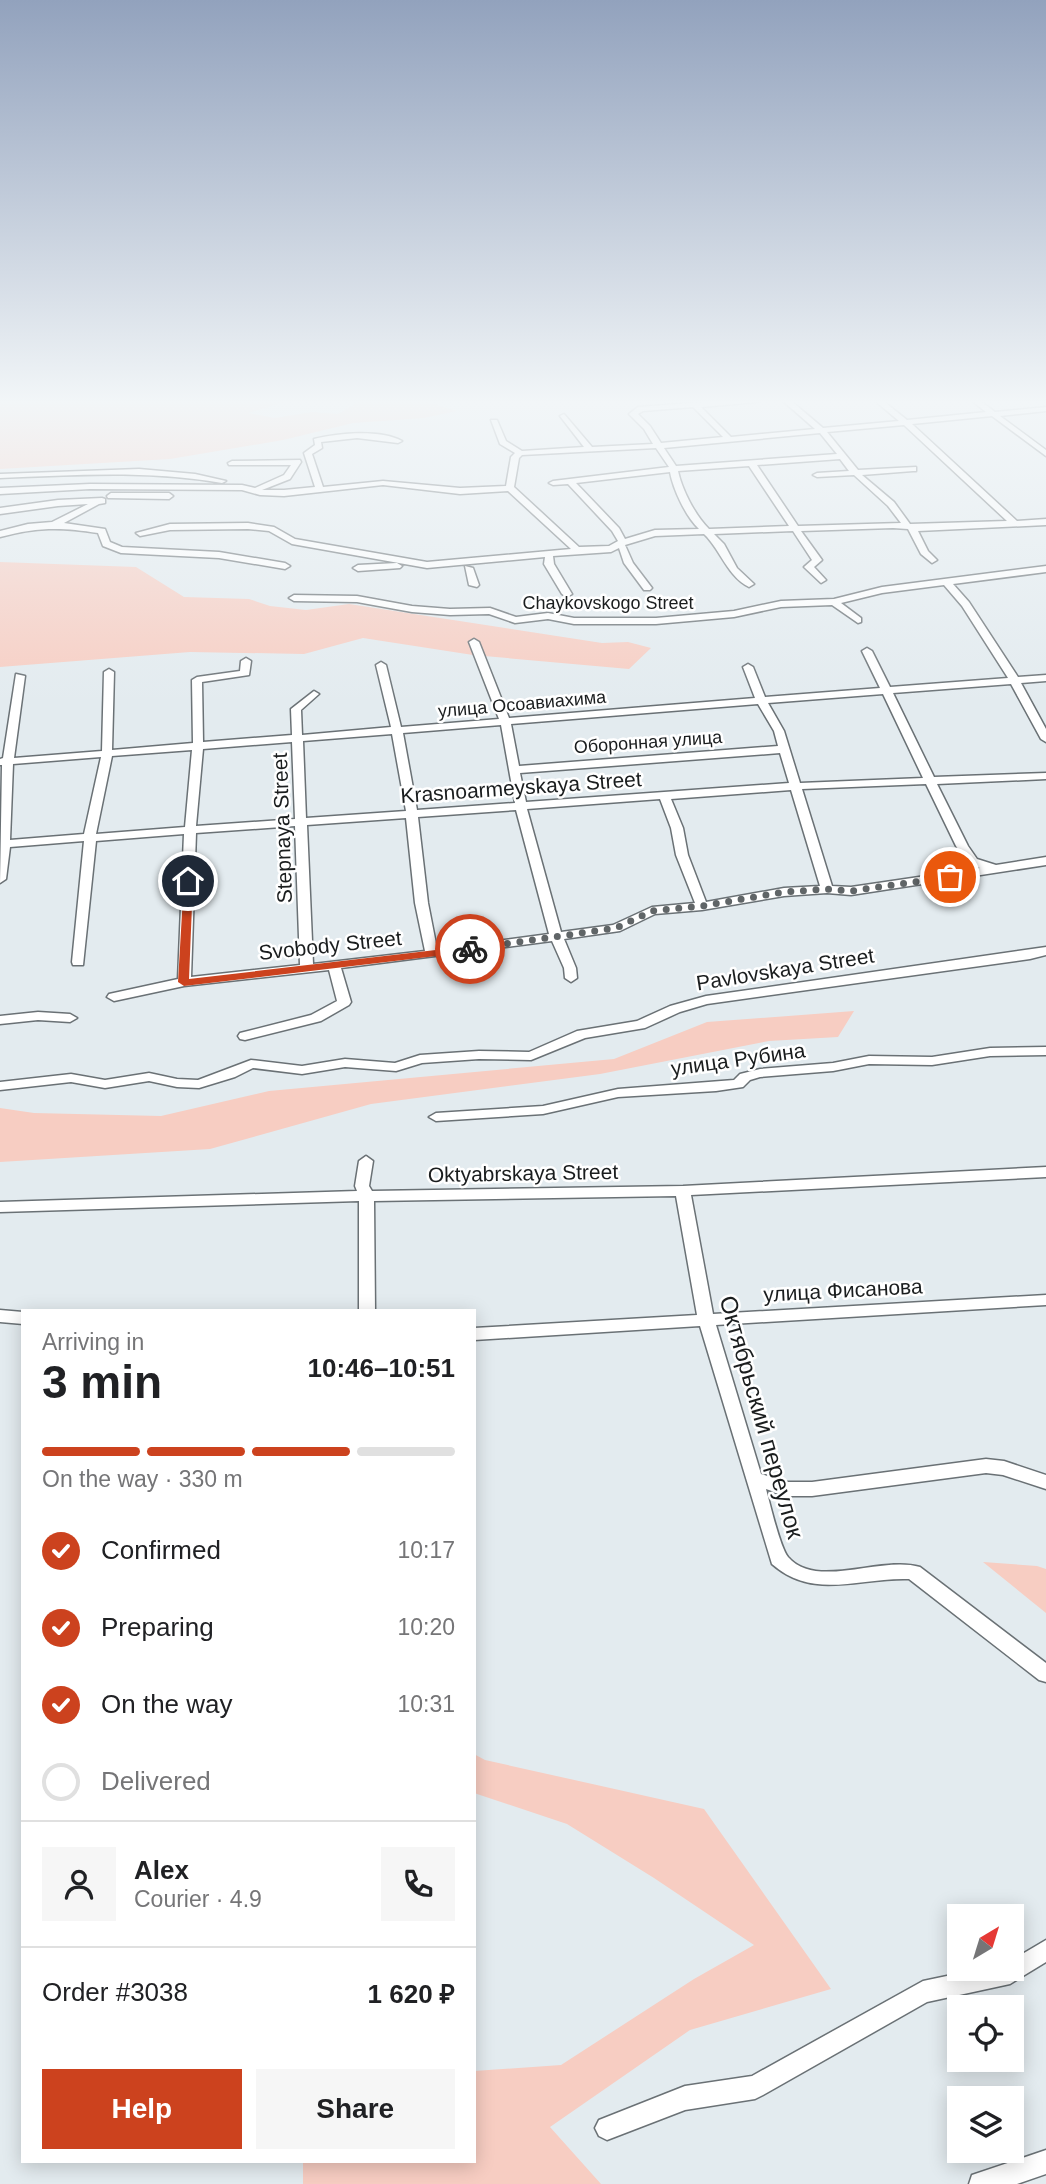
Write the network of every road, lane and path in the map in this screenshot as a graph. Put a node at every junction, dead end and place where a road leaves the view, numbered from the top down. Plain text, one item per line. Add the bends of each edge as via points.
1 (71, 502) edge
2 (100, 502) edge
3 (525, 502) edge
4 (590, 502) edge
5 (687, 502) edge
6 (778, 502) edge
7 (888, 502) edge
8 (992, 502) edge
9 (0, 511) edge
10 (1046, 522) edge
11 (55, 524) junction
12 (1015, 524) junction
13 (796, 527) junction
14 (909, 527) junction
15 (616, 530) junction
16 (705, 530) junction
17 (140, 533) dead end
18 (655, 533) junction
19 (0, 534) edge
20 (190, 540) junction
21 (621, 544) junction
22 (582, 551) junction
23 (548, 555) junction
24 (513, 559) junction
25 (932, 560) dead end
26 (427, 565) junction
27 (285, 566) dead end
28 (358, 568) dead end
29 (468, 568) junction
30 (1046, 569) edge
31 (821, 580) dead end
32 (947, 583) junction
33 (749, 584) dead end
34 (474, 585) dead end
35 (647, 588) dead end
36 (567, 594) dead end
37 (295, 598) dead end
38 (834, 602) junction
39 (858, 620) dead end
40 (474, 642) dead end
41 (867, 651) dead end
42 (246, 661) dead end
43 (381, 665) dead end
44 (748, 667) dead end
45 (109, 672) dead end
46 (20, 676) dead end
47 (1046, 678) edge
48 (1015, 681) junction
49 (888, 690) junction
50 (314, 694) dead end
51 (763, 702) junction
52 (506, 723) junction
53 (398, 731) junction
54 (298, 738) junction
55 (1046, 739) edge
56 (198, 746) junction
57 (785, 749) junction
58 (107, 753) junction
59 (4, 761) edge
60 (514, 770) junction
61 (1046, 776) edge
62 (932, 780) junction
63 (798, 786) junction
64 (664, 795) junction
65 (521, 808) junction
66 (412, 815) junction
67 (300, 821) junction
68 (190, 831) junction
69 (90, 838) junction
70 (2, 844) edge
71 (1046, 862) edge
72 (999, 869) junction
73 (0, 879) edge
74 (827, 889) junction
75 (702, 906) junction
76 (556, 936) junction
77 (1046, 951) edge
78 (432, 954) junction
79 (78, 962) dead end
80 (334, 965) junction
81 (307, 968) junction
82 (571, 978) dead end
83 (184, 982) junction
84 (114, 996) dead end
85 (70, 1018) dead end
86 (0, 1020) edge
87 (245, 1036) dead end
88 (1046, 1051) edge
89 (0, 1086) edge
90 (436, 1117) dead end
91 (366, 1161) dead end
92 (1046, 1172) edge
93 (683, 1191) junction
94 (366, 1196) junction
95 (0, 1207) edge
96 (1046, 1300) edge
97 (367, 1309) edge
98 (0, 1315) edge
99 (21, 1318) edge
100 (706, 1319) junction
101 (476, 1334) edge
102 (755, 1479) junction
103 (1046, 1482) edge
104 (1046, 1674) edge
105 (1046, 1950) edge
106 (607, 2128) dead end
107 (1046, 2162) edge
108 (981, 2184) edge

1 - 9 street
2 - 11 street
3 - 22 street
4 - 15 street
5 - 16 street
6 - 13 street
7 - 14 street
8 - 12 street
10 - 12 street
11 - 19 street via 23,526
11 - 20 street via 102,531 106,544 121,550
12 - 14 street
13 - 14 street
13 - 16 street
13 - 31 street via 817,560 809,567
14 - 25 street
15 - 18 street
15 - 21 street
16 - 18 street
16 - 33 street
17 - 20 street via 170,527
18 - 21 street
20 - 26 street via 248,526 271,529 292,541
20 - 27 street
21 - 22 street via 598,552
21 - 35 street
22 - 23 street
23 - 24 street
23 - 36 street
24 - 26 street
24 - 29 street via 502,565
26 - 28 street
26 - 29 street
29 - 34 street
30 - 32 street, Chaykovskogo Street
32 - 38 street, Chaykovskogo Street via 882,590
32 - 48 street via 966,604
37 - 38 street, Chaykovskogo Street via 357,599 412,609 490,611 515,620 548,616 574,621 699,618 781,604
38 - 39 street
40 - 52 street
41 - 49 street
42 - 56 street via 245,673 197,680
43 - 53 street
44 - 51 street
45 - 58 street
46 - 59 street
47 - 48 street, улица Осоавиахима
48 - 49 street, улица Осоавиахима
48 - 55 street
49 - 51 street, улица Осоавиахима
49 - 62 street
50 - 54 street, Stepnaya Street via 296,709
51 - 52 street, улица Осоавиахима
51 - 57 street
52 - 53 street, улица Осоавиахима
52 - 60 street
53 - 54 street, улица Осоавиахима
53 - 66 street
54 - 56 street, улица Осоавиахима
54 - 67 street, Stepnaya Street
56 - 58 street, улица Осоавиахима
56 - 68 street
57 - 60 street, Оборонная улица
57 - 63 street
58 - 59 street, улица Осоавиахима
58 - 69 street
59 - 70 street
60 - 65 street
61 - 62 street, Krasnoarmeyskaya Street
62 - 63 street, Krasnoarmeyskaya Street
62 - 72 street via 973,863
63 - 64 street, Krasnoarmeyskaya Street
63 - 74 street
64 - 65 street, Krasnoarmeyskaya Street
64 - 75 street
65 - 66 street, Krasnoarmeyskaya Street
65 - 76 street
66 - 67 street, Krasnoarmeyskaya Street
66 - 78 street via 423,917
67 - 68 street, Krasnoarmeyskaya Street
67 - 81 street, Stepnaya Street
68 - 69 street, Krasnoarmeyskaya Street
68 - 83 street
69 - 70 street, Krasnoarmeyskaya Street
69 - 79 street
70 - 73 street
71 - 72 street, Svobody Street
72 - 74 street, Svobody Street via 851,891
74 - 75 street, Svobody Street
75 - 76 street, Svobody Street via 652,911 616,928
76 - 78 street, Svobody Street
76 - 82 street
77 - 89 street, Pavlovskaya Street via 706,1000 640,1025 582,1034 531,1056 420,1059 396,1067 345,1063 302,1070 251,1064 199,1084 149,1077 105,1084 71,1078
78 - 80 street, Svobody Street
80 - 81 street, Svobody Street
80 - 87 street via 344,1002 316,1018
81 - 83 street, Svobody Street
83 - 84 street, Svobody Street
85 - 86 street
88 - 90 street, улица Рубина via 990,1052 932,1061 869,1060 760,1073 738,1084 716,1087 618,1093 542,1110
91 - 94 street via 362,1186
92 - 93 street, Oktyabrskaya Street
93 - 94 street, Oktyabrskaya Street
93 - 100 street, Октябрьский переулок
94 - 95 street, Oktyabrskaya Street
94 - 97 street
96 - 100 street, улица Фисанова
98 - 99 street
100 - 101 street, улица Фисанова
100 - 102 street, Октябрьский переулок
102 - 103 street via 786,1489 812,1489 986,1466
102 - 104 street, Октябрьский переулок via 778,1559 786,1569 810,1579 913,1572
105 - 106 street via 1010,1973 923,1992 755,2087 685,2098
107 - 108 street

